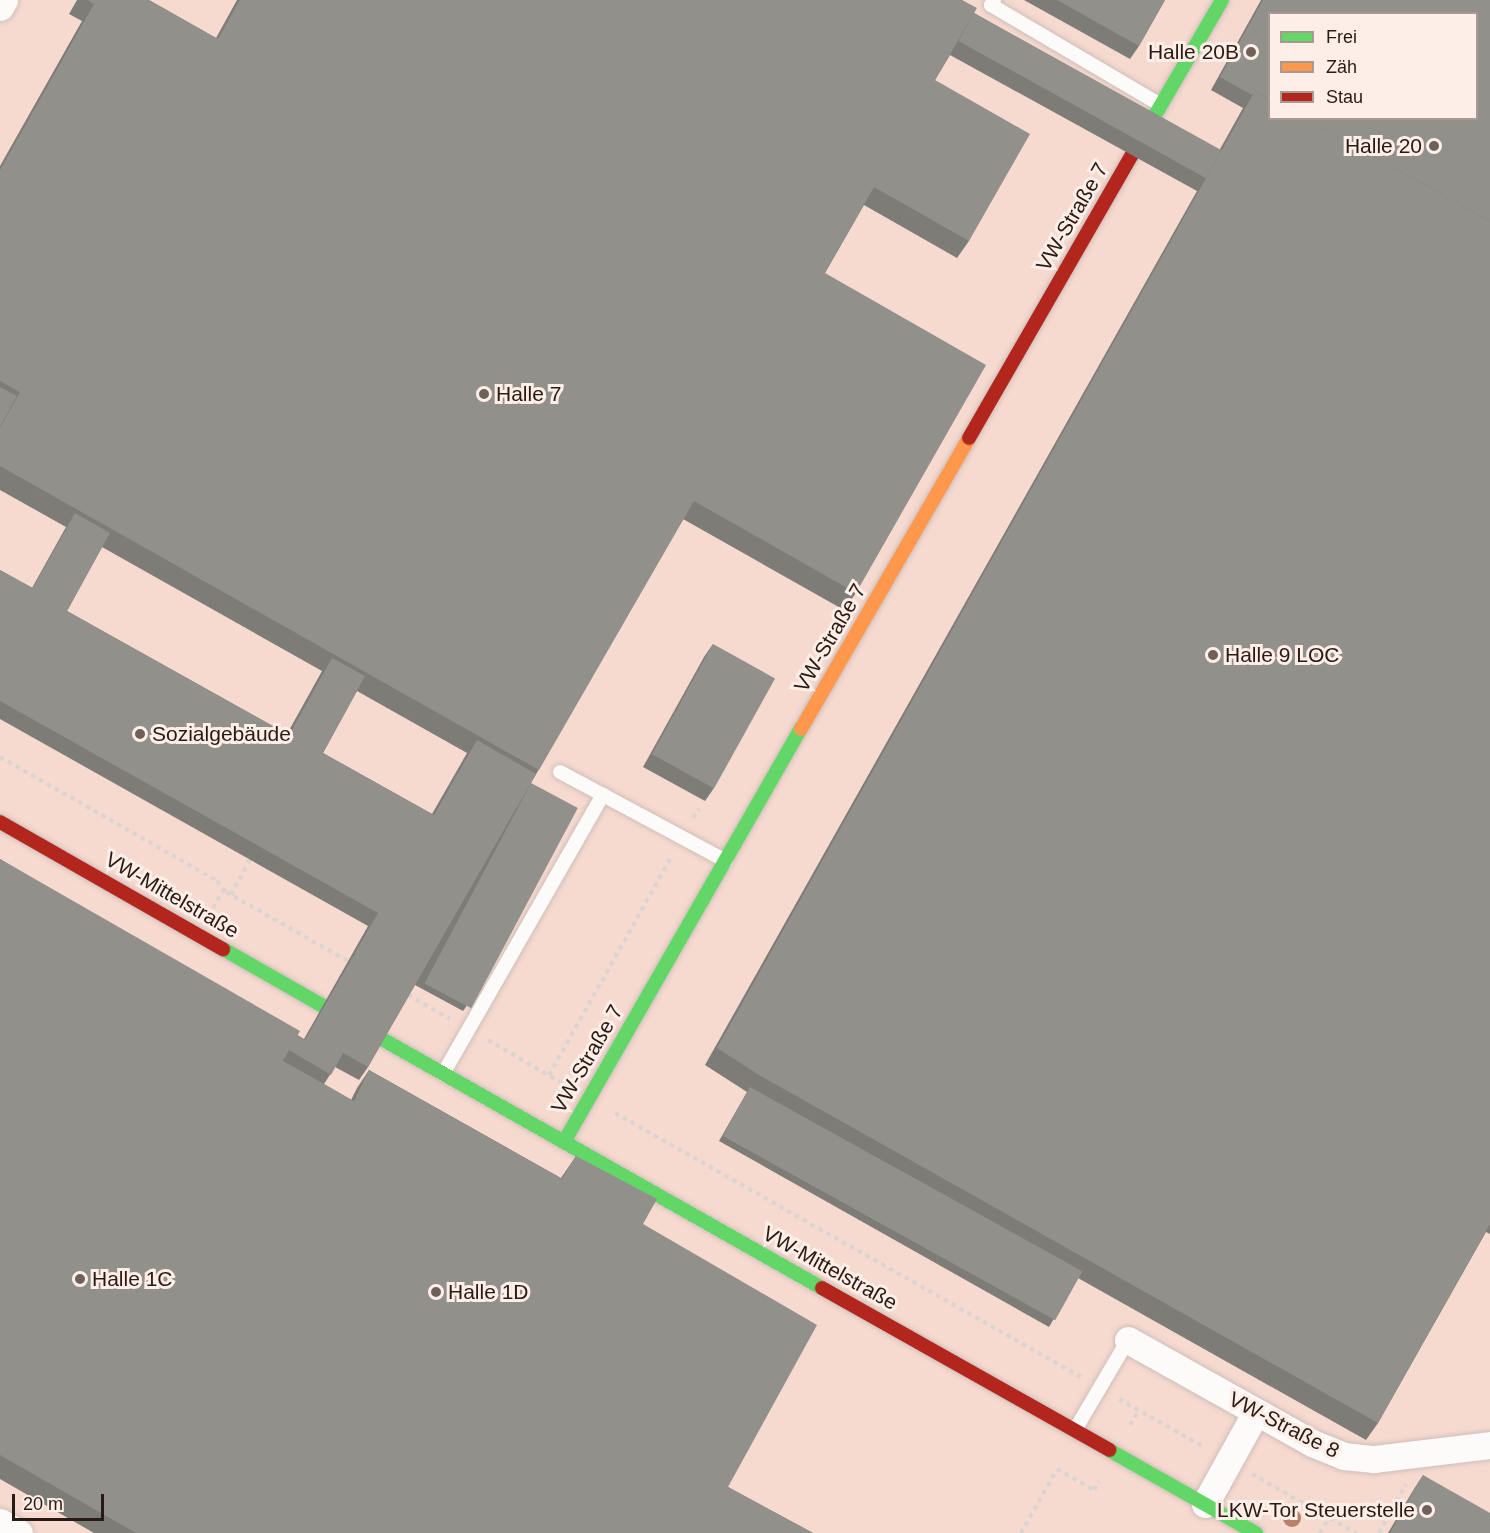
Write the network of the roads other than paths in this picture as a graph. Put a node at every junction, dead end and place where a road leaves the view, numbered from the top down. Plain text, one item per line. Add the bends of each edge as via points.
1 (4, 0) edge
2 (994, 0) edge
3 (1222, 0) edge
4 (0, 7) edge
5 (1161, 105) junction
6 (1148, 129) edge
7 (1132, 155) edge
8 (560, 772) dead end
9 (603, 795) junction
10 (0, 822) edge
11 (726, 861) junction
12 (323, 1006) edge
13 (382, 1039) edge
14 (443, 1074) junction
15 (564, 1142) junction
16 (1128, 1340) joint
17 (1256, 1412) junction
18 (1075, 1430) junction
19 (1490, 1445) edge
20 (1205, 1504) junction
21 (0, 1522) edge
22 (19, 1533) edge
23 (1256, 1533) edge

1 - 4 street
2 - 5 lane via 991,5
3 - 5 street
5 - 6 street
7 - 11 street, VW-Straße 7
8 - 9 lane
9 - 11 lane
9 - 14 lane
10 - 12 street, VW-Mittelstraße
11 - 15 street, VW-Straße 7
13 - 14 street, VW-Mittelstraße
14 - 15 street, VW-Mittelstraße
15 - 18 street, VW-Mittelstraße
16 - 17 street, VW-Straße 8
16 - 18 lane
17 - 19 street, VW-Straße 8 via 1344,1456 1374,1459
17 - 20 street
18 - 20 street, VW-Mittelstraße
20 - 23 street, VW-Mittelstraße
21 - 22 street

